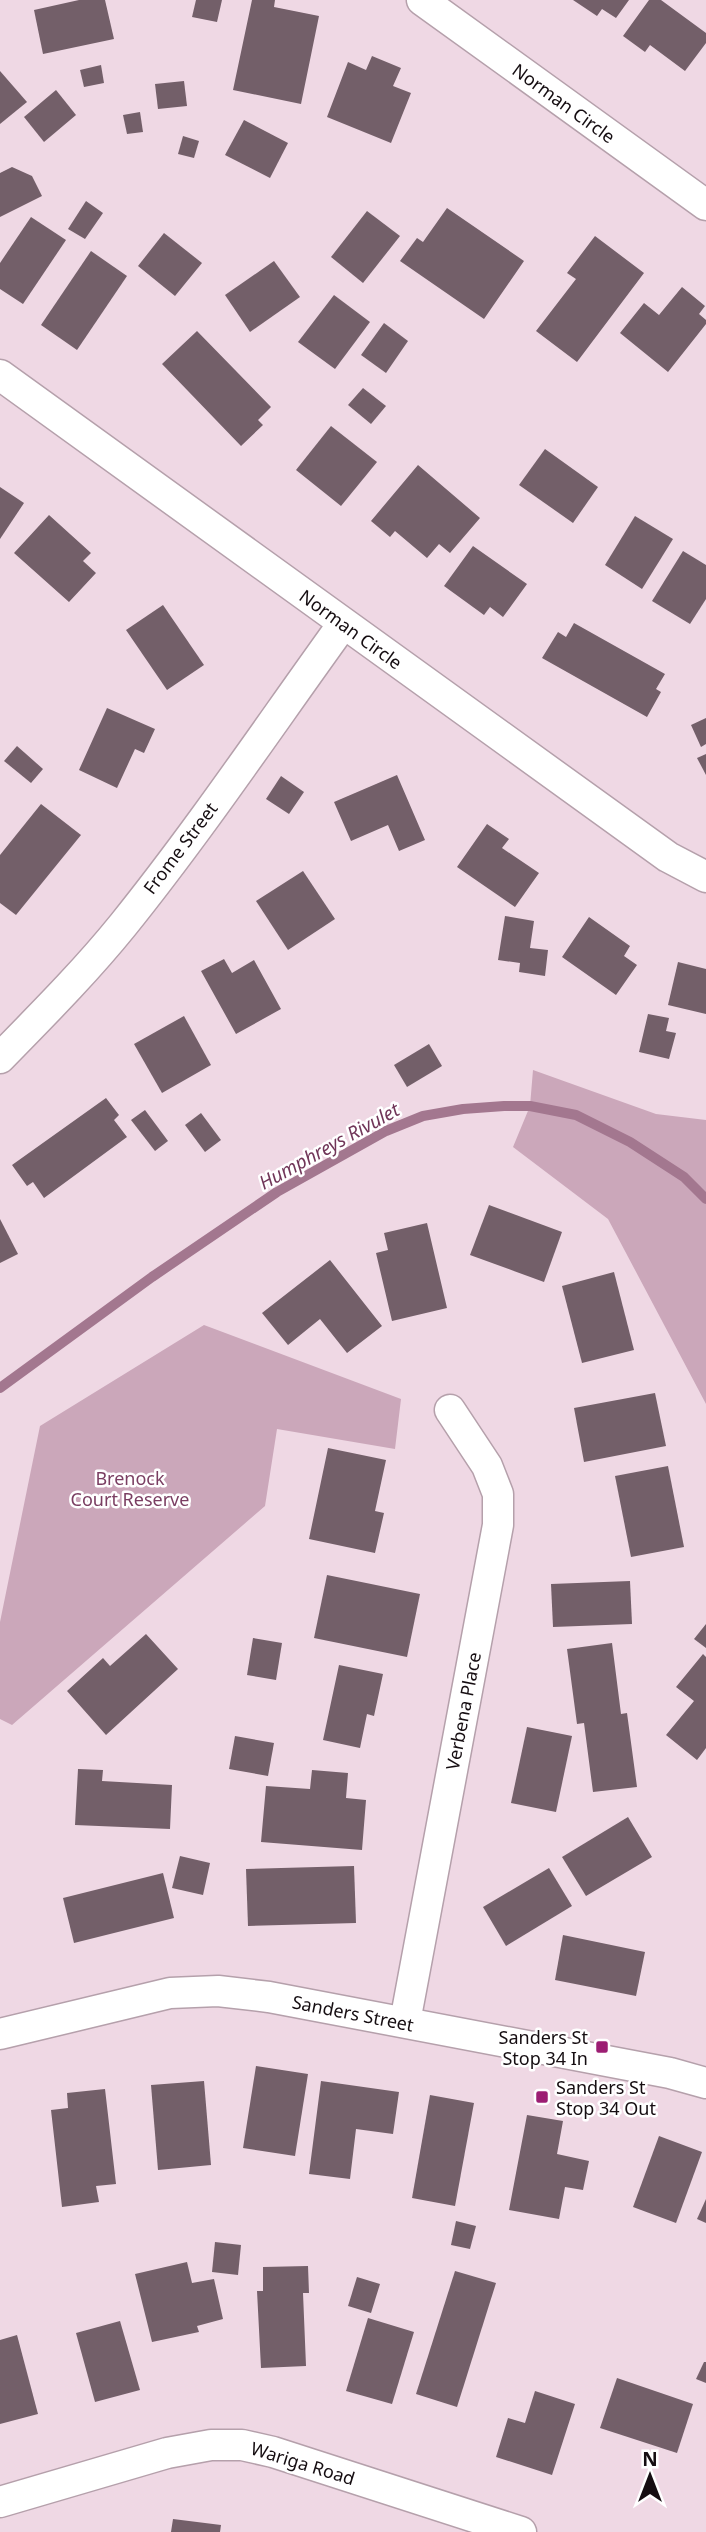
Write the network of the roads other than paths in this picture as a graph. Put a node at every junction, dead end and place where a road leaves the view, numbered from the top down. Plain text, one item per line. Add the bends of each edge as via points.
1 (422, 0) edge
2 (706, 205) edge
3 (0, 375) edge
4 (343, 624) junction
5 (706, 877) edge
6 (0, 1058) edge
7 (450, 1410) dead end
8 (405, 2022) junction
9 (0, 2034) edge
10 (706, 2083) edge
11 (0, 2502) edge
12 (489, 2527) edge
13 (521, 2532) edge

1 - 2 street, Norman Circle
3 - 4 street, Norman Circle
4 - 5 street, Norman Circle via 668,857
4 - 6 street, Frome Street via 130,916
7 - 8 street, Verbena Place via 487,1466 498,1494 498,1525
8 - 9 street, Sanders Street via 218,1991 170,1993
8 - 10 street, Sanders Street
11 - 12 street, Wariga Road via 167,2453 242,2445
12 - 13 street, Wariga Road

